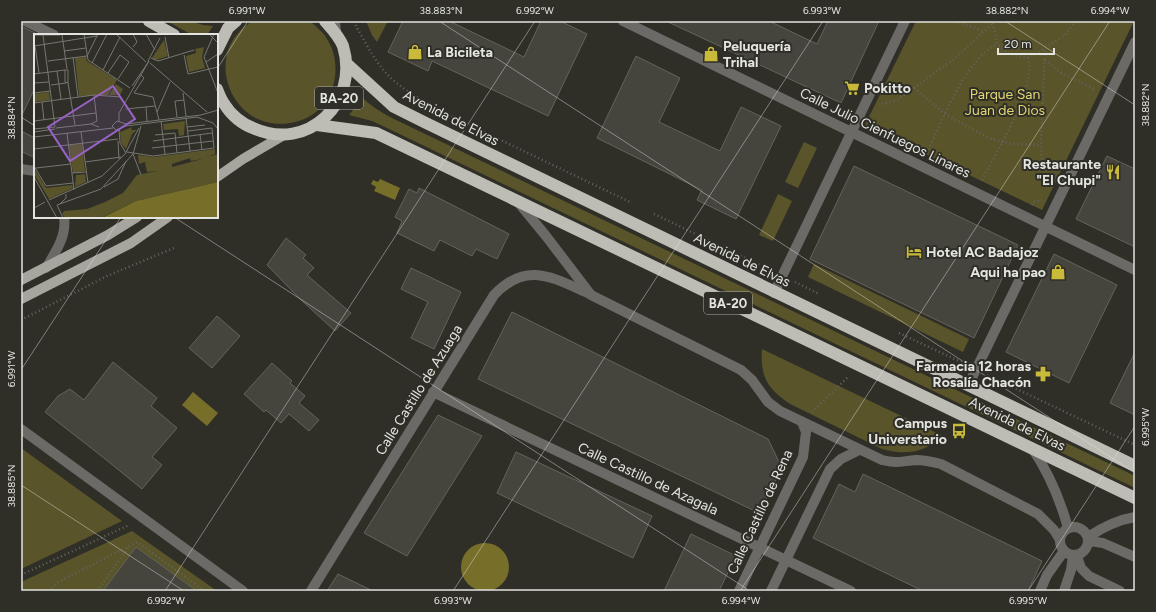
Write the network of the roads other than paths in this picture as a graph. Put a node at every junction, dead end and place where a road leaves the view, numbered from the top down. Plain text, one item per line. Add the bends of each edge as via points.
1 (25, 21) edge
2 (149, 21) edge
3 (236, 21) edge
4 (325, 21) edge
5 (623, 21) edge
6 (904, 21) edge
7 (336, 27) edge
8 (52, 34) edge
9 (172, 34) edge
10 (1135, 42) edge
11 (218, 48) edge
12 (347, 64) junction
13 (218, 91) edge
14 (317, 125) junction
15 (851, 132) junction
16 (284, 135) junction
17 (21, 169) edge
18 (34, 171) edge
19 (218, 176) edge
20 (518, 202) junction
21 (64, 218) edge
22 (135, 218) edge
23 (167, 218) edge
24 (1045, 226) junction
25 (46, 268) junction
26 (1135, 270) edge
27 (21, 280) edge
28 (774, 293) junction
29 (591, 295) junction
30 (21, 299) edge
31 (968, 386) junction
32 (433, 392) junction
33 (802, 422) junction
34 (21, 429) edge
35 (1032, 448) junction
36 (859, 450) junction
37 (1135, 466) edge
38 (1135, 498) edge
39 (1135, 517) edge
40 (1068, 528) junction
41 (1088, 539) junction
42 (1060, 540) junction
43 (760, 547) junction
44 (1071, 554) junction
45 (1135, 557) edge
46 (786, 559) junction
47 (243, 591) edge
48 (311, 591) edge
49 (739, 591) edge
50 (770, 591) edge
51 (851, 591) edge
52 (1040, 591) edge
53 (1064, 591) edge
54 (1120, 591) edge

1 - 8 street
2 - 9 highway
3 - 11 highway via 228,28
4 - 7 highway, BA-20
5 - 15 street, Calle Julio Cienfuegos Linares
6 - 15 street
7 - 12 highway, BA-20
10 - 24 street
12 - 14 highway, BA-20 via 344,87 335,107
12 - 28 highway, Avenida de Elvas / BA-20 via 394,107
13 - 16 highway, BA-20 via 225,106 243,124 264,134
14 - 16 highway, BA-20 via 308,130
14 - 20 highway, Avenida de Elvas / BA-20 via 376,133
15 - 24 street, Calle Julio Cienfuegos Linares
15 - 28 street
16 - 19 main road
17 - 18 street
20 - 29 street, Avenida de Elvas
20 - 35 highway, Avenida de Elvas / BA-20
21 - 25 street via 59,246
22 - 25 main road
23 - 30 main road via 131,244
24 - 26 street, Calle Julio Cienfuegos Linares
24 - 31 street
25 - 27 main road
28 - 31 highway, Avenida de Elvas / BA-20
29 - 32 street, Calle Castillo de Azuaga via 550,277 538,275 526,275 504,285 494,295
29 - 33 street, Avenida de Elvas via 741,370 768,402
31 - 37 highway, Avenida de Elvas / BA-20
32 - 43 street, Calle Castillo de Azagala
32 - 48 street, Calle Castillo de Azuaga
33 - 36 street, Avenida de Elvas
33 - 43 street, Calle Castillo de Rena via 806,432 803,457
34 - 47 street
35 - 38 highway, Avenida de Elvas / BA-20
35 - 40 street via 1052,481
36 - 42 street, Avenida de Elvas via 894,463 922,460 941,464 1038,514
36 - 46 street via 830,468
39 - 41 street via 1103,527
40 - 41 street via 1082,529
40 - 42 street
41 - 44 street via 1086,550
41 - 45 street
42 - 44 street via 1060,544
43 - 46 street, Calle Castillo de Azagala
43 - 49 street, Calle Castillo de Rena
44 - 52 street via 1047,575
44 - 53 street via 1071,570
44 - 54 street via 1089,576
46 - 50 street
46 - 51 street, Calle Castillo de Azagala

